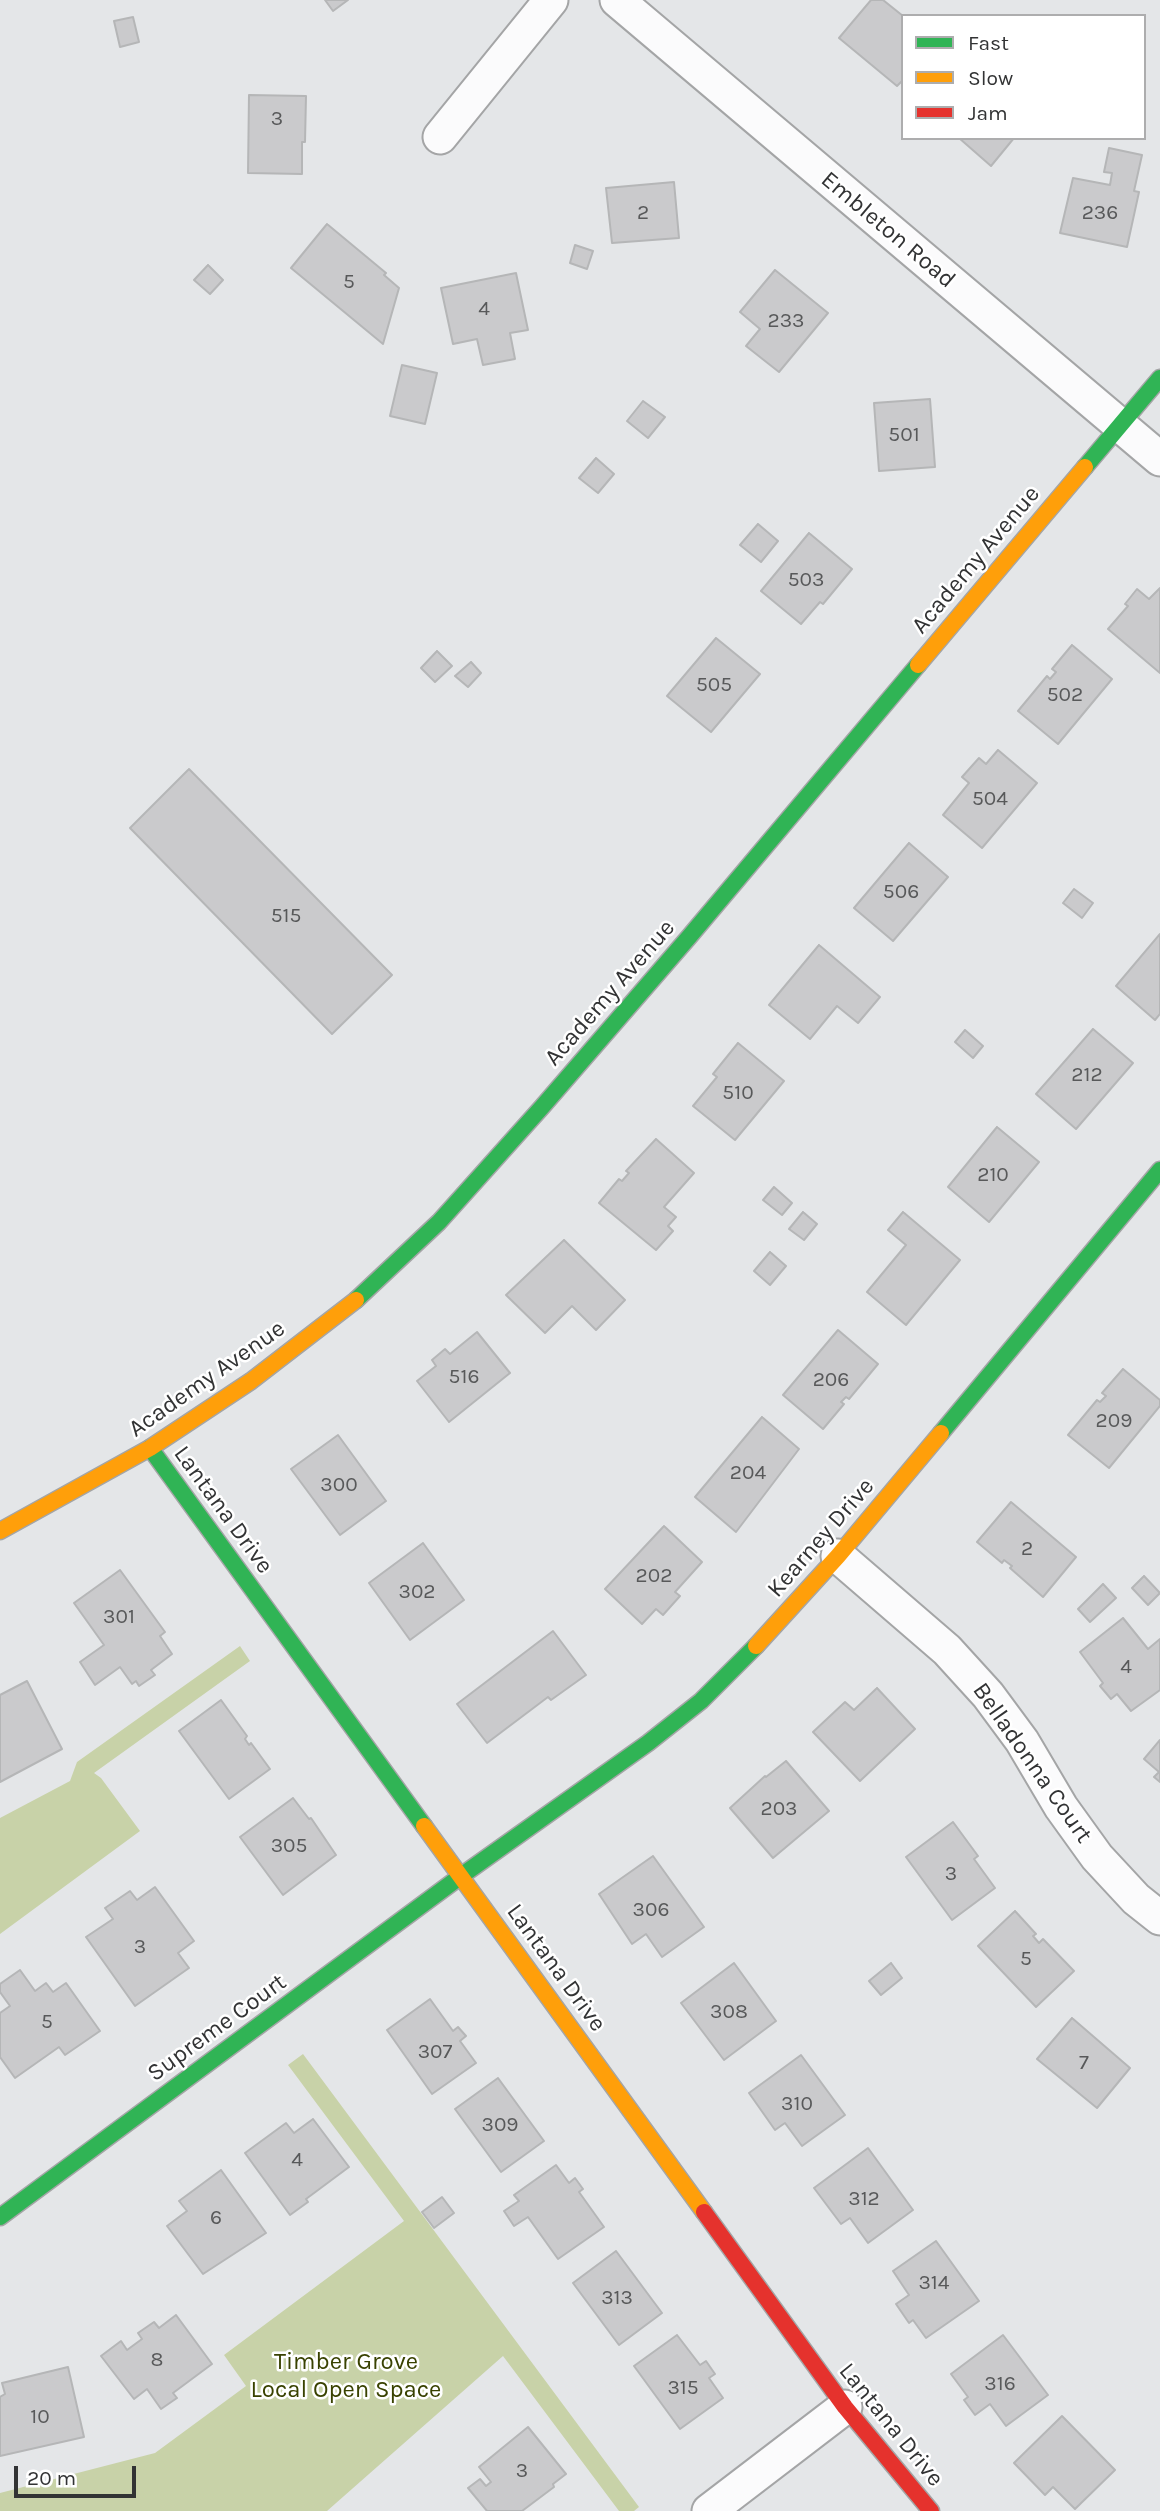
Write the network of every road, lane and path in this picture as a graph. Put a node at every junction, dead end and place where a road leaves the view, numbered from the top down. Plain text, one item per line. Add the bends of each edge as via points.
1 (551, 0) edge
2 (617, 0) edge
3 (440, 137) dead end
4 (1160, 378) edge
5 (1120, 425) junction
6 (1160, 459) edge
7 (1160, 1170) edge
8 (150, 1448) junction
9 (0, 1531) edge
10 (838, 1556) junction
11 (461, 1876) junction
12 (1160, 1918) edge
13 (0, 2217) edge
14 (845, 2407) junction
15 (709, 2511) edge
16 (931, 2511) edge

1 - 3 street
2 - 5 street, Embleton Road
4 - 5 street, Academy Avenue
5 - 6 street, Embleton Road
5 - 8 street, Academy Avenue via 689,937 439,1222 356,1300 251,1381
7 - 10 street, Kearney Drive
8 - 9 street, Academy Avenue
8 - 11 street, Lantana Drive
10 - 11 street, Kearney Drive via 701,1701 648,1744
10 - 12 street, Belladonna Court via 947,1650 988,1695 1097,1857
11 - 13 street, Supreme Court
11 - 14 street, Lantana Drive
14 - 15 street
14 - 16 street, Lantana Drive

